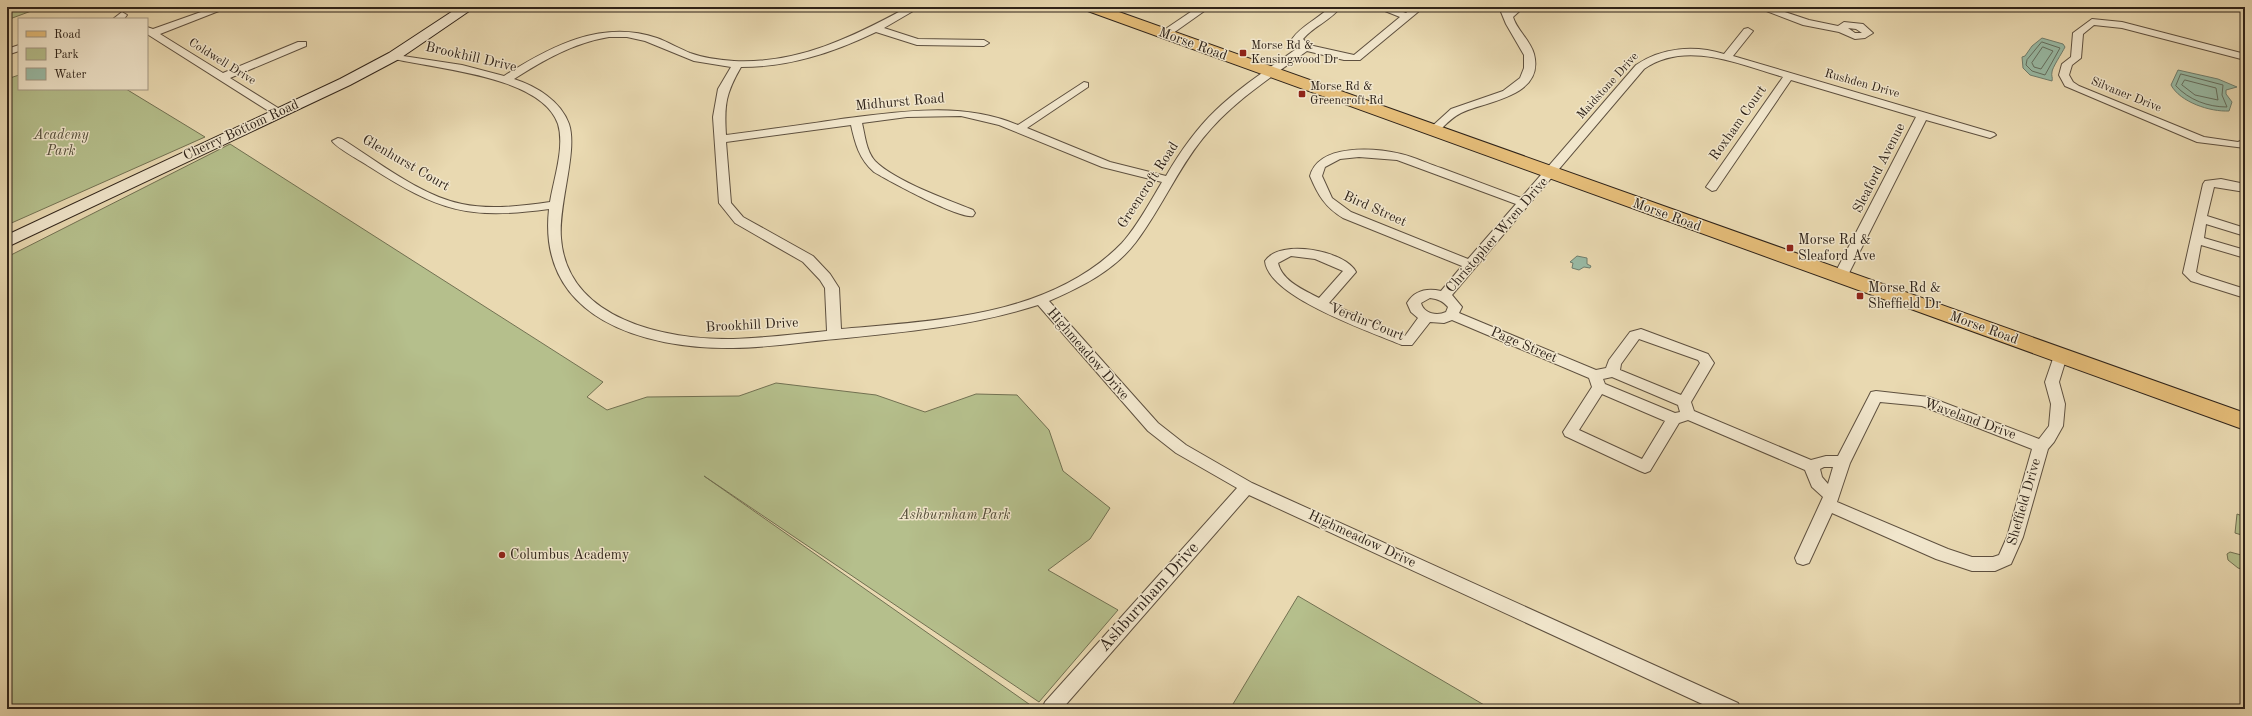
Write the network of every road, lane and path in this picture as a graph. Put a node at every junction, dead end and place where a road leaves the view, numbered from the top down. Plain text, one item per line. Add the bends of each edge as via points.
1 (224, 7) edge
2 (467, 7) edge
3 (1090, 7) edge
4 (1205, 7) edge
5 (1336, 7) edge
6 (1380, 7) edge
7 (1418, 7) edge
8 (1519, 7) edge
9 (1761, 7) edge
10 (910, 8) edge
11 (1505, 11) edge
12 (1408, 16) junction
13 (876, 29) junction
14 (1842, 30) dead end
15 (1748, 31) dead end
16 (150, 32) edge
17 (1165, 34) junction
18 (984, 43) dead end
19 (302, 44) dead end
20 (1305, 47) junction
21 (18, 48) edge
22 (7, 52) edge
23 (394, 56) junction
24 (1727, 57) junction
25 (2245, 57) edge
26 (738, 64) junction
27 (1271, 73) junction
28 (1789, 76) junction
29 (222, 77) junction
30 (507, 79) junction
31 (1084, 85) dead end
32 (279, 112) junction
33 (1923, 115) junction
34 (856, 120) junction
35 (1019, 129) junction
36 (1433, 131) junction
37 (1990, 135) dead end
38 (720, 139) junction
39 (338, 141) dead end
40 (2243, 144) edge
41 (1550, 173) junction
42 (1169, 180) junction
43 (1712, 187) dead end
44 (2245, 188) edge
45 (1524, 203) junction
46 (555, 205) junction
47 (969, 213) dead end
48 (2201, 218) junction
49 (2241, 230) edge
50 (2198, 240) junction
51 (7, 242) edge
52 (2239, 252) edge
53 (1471, 265) junction
54 (1840, 277) junction
55 (2245, 294) edge
56 (1444, 296) junction
57 (1041, 300) junction
58 (1322, 303) junction
59 (1452, 315) junction
60 (1426, 318) junction
61 (834, 334) junction
62 (2060, 356) junction
63 (1613, 372) junction
64 (1597, 381) junction
65 (1682, 412) junction
66 (2245, 422) edge
67 (2041, 446) junction
68 (1842, 463) junction
69 (1812, 467) junction
70 (1247, 487) junction
71 (1829, 499) junction
72 (1803, 558) dead end
73 (1050, 708) dead end
74 (1732, 709) edge

1 - 16 street
2 - 23 main road, Cherry Bottom Road
3 - 17 main road, Morse Road
4 - 17 street
5 - 20 street via 1325,18 1306,29 1298,39
6 - 12 street
7 - 12 street
8 - 11 street
9 - 14 street via 1806,23
10 - 13 street
11 - 36 street via 1529,55 1530,65 1522,82 1504,96 1453,113
12 - 20 street via 1356,58
13 - 18 street via 917,42
13 - 26 street via 814,56 771,63
15 - 24 street
16 - 29 street, Coldwell Drive
17 - 27 main road, Morse Road
19 - 29 street
20 - 27 street, Greencroft Road
21 - 22 street
23 - 30 street, Brookhill Drive
23 - 32 main road, Cherry Bottom Road
24 - 28 street, Rushden Drive
24 - 41 street, Maidstone Drive via 1679,51 1654,56 1640,67
25 - 40 street, Silvaner Drive via 2112,23 2092,22 2078,33 2076,58 2064,69 2069,84 2094,97 2187,135 2214,143
26 - 30 street via 691,57 647,38 608,35 570,42
26 - 38 street via 723,89 719,116
27 - 36 main road, Morse Road
27 - 42 street, Greencroft Road via 1210,121 1186,151
28 - 33 street, Rushden Drive
28 - 43 street, Roxham Court
29 - 32 street, Coldwell Drive
30 - 46 street, Brookhill Drive via 539,94 557,109 563,124 565,141
31 - 35 street
32 - 51 main road, Cherry Bottom Road
33 - 37 street, Rushden Drive
33 - 54 street, Sleaford Avenue
34 - 35 street, Midhurst Road via 907,114 961,113 994,120
34 - 38 street, Midhurst Road
34 - 47 street via 861,145 871,164 888,175
35 - 42 street, Midhurst Road via 1106,165
36 - 41 main road, Morse Road
38 - 61 street via 725,203 739,220 808,259 826,277 832,288 834,300
39 - 46 street, Glenhurst Court via 426,195 461,208 491,211
41 - 45 street, Christopher Wren Drive
41 - 54 main road, Morse Road
42 - 57 street, Greencroft Road via 1129,242 1087,278
44 - 48 street via 2221,183 2209,184
45 - 53 street, Christopher Wren Drive
45 - 53 street, Bird Street via 1400,157 1382,153 1332,157 1320,165 1316,176 1332,207 1347,216
46 - 61 street, Brookhill Drive via 556,253 564,274 579,296 610,318 653,334 720,344
48 - 49 street
48 - 50 street
49 - 52 street
50 - 52 street
50 - 55 street via 2189,273 2196,278
53 - 56 street, Christopher Wren Drive
54 - 62 main road, Morse Road
56 - 59 street, Christopher Wren Drive via 1453,303 1455,312
56 - 60 street, Christopher Wren Drive via 1425,294 1416,299 1414,307
57 - 61 street, Brookhill Drive via 993,314 944,324
57 - 70 street, Highmeadow Drive via 1145,419 1166,439
58 - 58 street, Verdin Court via 1291,288 1273,268 1271,261 1301,251 1310,252 1348,268 1350,272
58 - 60 street, Verdin Court via 1407,342
59 - 60 street, Christopher Wren Drive via 1444,320
59 - 64 street, Page Street
62 - 66 main road, Morse Road
62 - 67 street, Sheffield Drive via 2052,382 2058,404 2056,426
63 - 64 street
63 - 65 street, Page Street
63 - 65 street via 1614,363 1635,335 1649,335 1703,357 1707,363
64 - 65 street, Page Street
64 - 65 street via 1570,432 1645,467
65 - 69 street, Page Street
67 - 68 street, Waveland Drive via 1924,401 1876,396
67 - 71 street, Sheffield Drive via 2011,550 2005,558 1995,564 1972,564 1942,554
68 - 69 street via 1819,462
68 - 71 street, Waveland Drive
69 - 71 street via 1812,476
70 - 73 street, Ashburnham Drive
70 - 74 street, Highmeadow Drive
71 - 72 street, Waveland Drive

